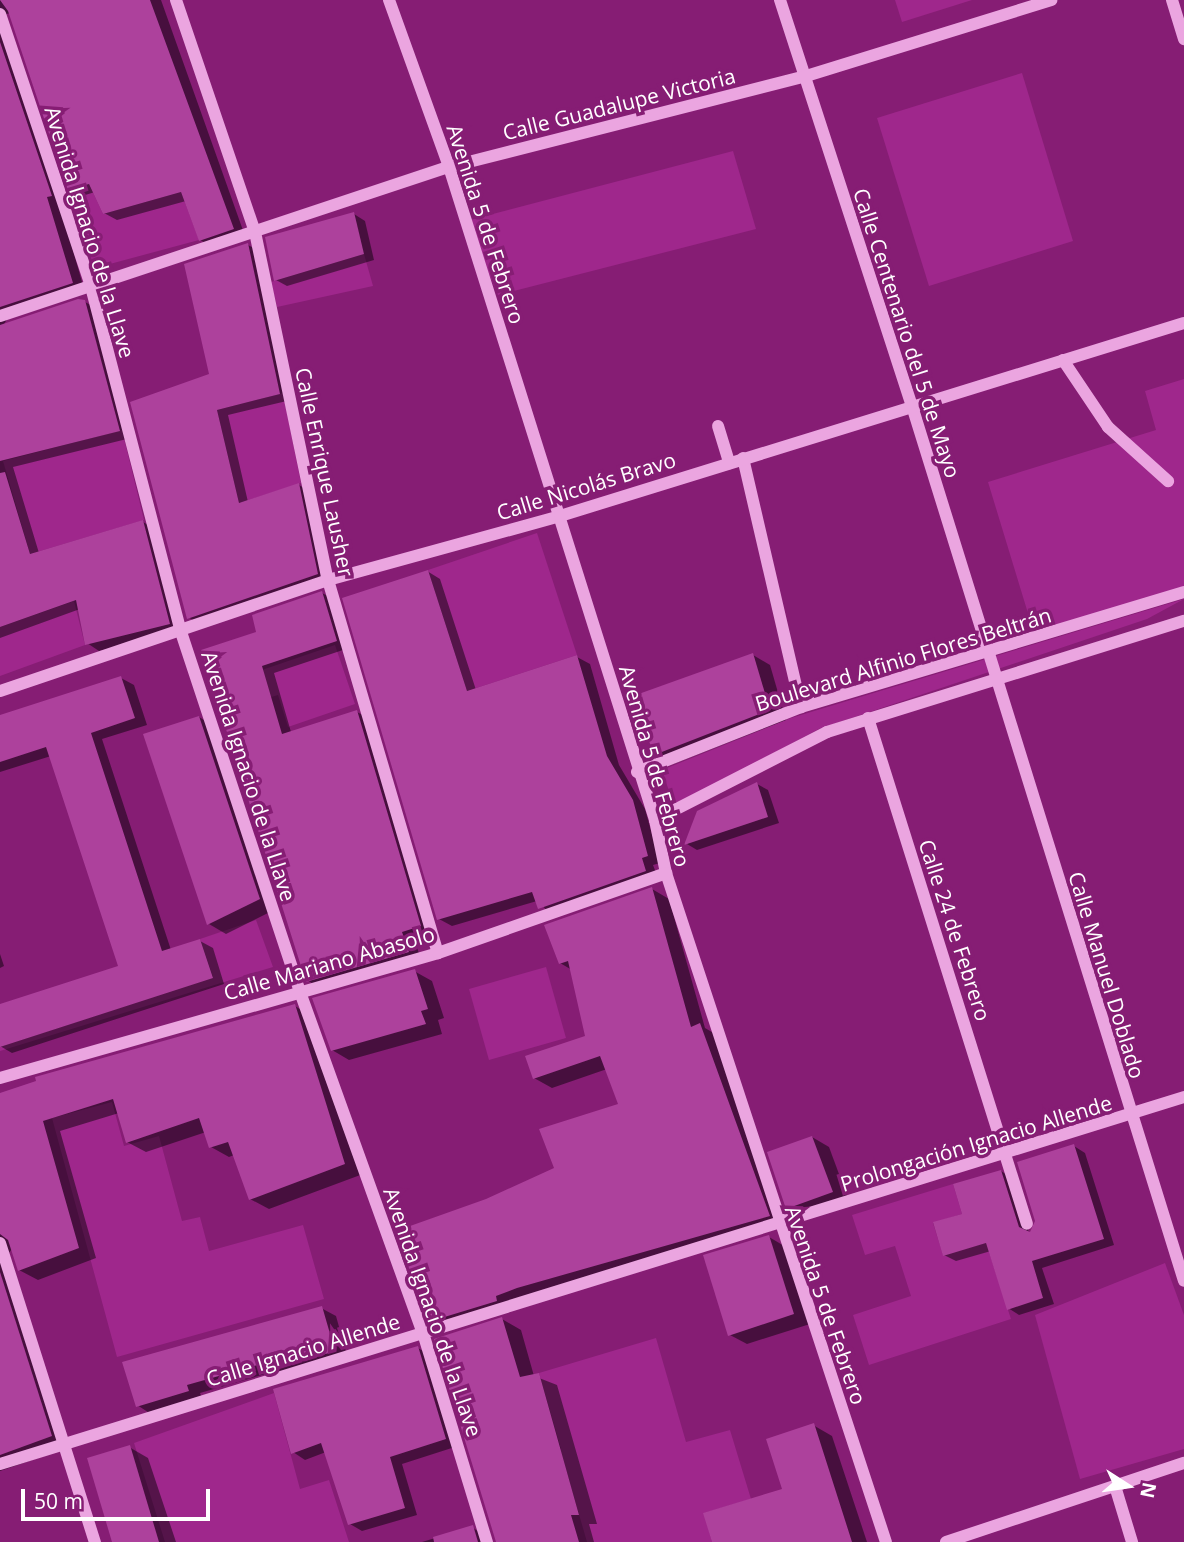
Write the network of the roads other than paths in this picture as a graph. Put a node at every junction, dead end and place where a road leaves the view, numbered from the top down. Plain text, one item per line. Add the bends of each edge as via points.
1 (176, 0) edge
2 (389, 0) edge
3 (780, 0) edge
4 (1051, 0) edge
5 (1172, 0) edge
6 (0, 14) edge
7 (1184, 39) edge
8 (803, 76) junction
9 (449, 167) junction
10 (255, 232) junction
11 (90, 283) junction
12 (0, 316) edge
13 (1184, 323) edge
14 (1063, 360) junction
15 (912, 406) junction
16 (718, 426) dead end
17 (743, 458) junction
18 (729, 463) junction
19 (1168, 481) dead end
20 (560, 516) junction
21 (328, 580) junction
22 (1184, 592) edge
23 (1184, 621) edge
24 (181, 632) junction
25 (987, 652) junction
26 (995, 679) junction
27 (0, 691) edge
28 (801, 707) junction
29 (868, 718) junction
30 (637, 772) junction
31 (655, 820) junction
32 (666, 873) junction
33 (438, 953) junction
34 (300, 992) junction
35 (0, 1078) edge
36 (1184, 1097) edge
37 (1130, 1115) junction
38 (1006, 1153) junction
39 (1027, 1224) dead end
40 (779, 1225) junction
41 (0, 1243) edge
42 (1184, 1281) edge
43 (423, 1333) junction
44 (66, 1444) junction
45 (0, 1464) edge
46 (1184, 1464) edge
47 (1115, 1486) junction
48 (95, 1542) edge
49 (487, 1542) edge
50 (886, 1542) edge
51 (946, 1542) edge
52 (1132, 1542) edge

1 - 10 street, Calle Enrique Lausher
2 - 9 street, Avenida 5 de Febrero
3 - 8 street, Calle Centenario del 5 de Mayo
4 - 8 street, Calle Guadalupe Victoria
5 - 7 street
6 - 11 street, Avenida Ignacio de la Llave
8 - 9 street, Calle Guadalupe Victoria
8 - 15 street, Calle Centenario del 5 de Mayo
9 - 10 street, Calle Guadalupe Victoria
9 - 20 street, Avenida 5 de Febrero
10 - 11 street, Calle Guadalupe Victoria
10 - 21 street, Calle Enrique Lausher
11 - 12 street, Calle Guadalupe Victoria
11 - 24 street, Avenida Ignacio de la Llave
13 - 14 street, Calle Nicolás Bravo
14 - 15 street, Calle Nicolás Bravo
14 - 19 street via 1108,427
15 - 17 street, Calle Nicolás Bravo
15 - 25 street, Calle Centenario del 5 de Mayo
16 - 18 street
17 - 18 street, Calle Nicolás Bravo
17 - 28 street
18 - 20 street, Calle Nicolás Bravo
20 - 21 street, Calle Nicolás Bravo
20 - 30 street, Avenida 5 de Febrero
21 - 24 street, Calle Nicolás Bravo
21 - 33 street, Calle Enrique Lausher
22 - 25 street, Boulevard Alfinio Flores Beltrán
23 - 26 street
24 - 27 street, Calle Nicolás Bravo
24 - 34 street, Avenida Ignacio de la Llave
25 - 26 street, Calle Centenario del 5 de Mayo
25 - 28 street, Boulevard Alfinio Flores Beltrán
26 - 29 street
26 - 37 street, Calle Manuel Doblado
28 - 30 street, Boulevard Alfinio Flores Beltrán
29 - 31 street via 827,732
29 - 38 street, Calle 24 de Febrero
30 - 31 street, Avenida 5 de Febrero
31 - 32 street, Avenida 5 de Febrero
32 - 33 street, Calle Mariano Abasolo
32 - 40 street, Avenida 5 de Febrero
33 - 34 street, Calle Mariano Abasolo
34 - 35 street, Calle Mariano Abasolo
34 - 43 street, Avenida Ignacio de la Llave
36 - 37 street, Prolongación Ignacio Allende
37 - 38 street, Prolongación Ignacio Allende
37 - 42 street, Calle Manuel Doblado
38 - 39 street, Calle 24 de Febrero
38 - 40 street, Prolongación Ignacio Allende
40 - 43 street, Calle Ignacio Allende
40 - 50 street, Avenida 5 de Febrero
41 - 44 street
43 - 44 street, Calle Ignacio Allende
43 - 49 street, Avenida Ignacio de la Llave
44 - 45 street, Calle Ignacio Allende
44 - 48 street
46 - 47 street
47 - 51 street
47 - 52 street

